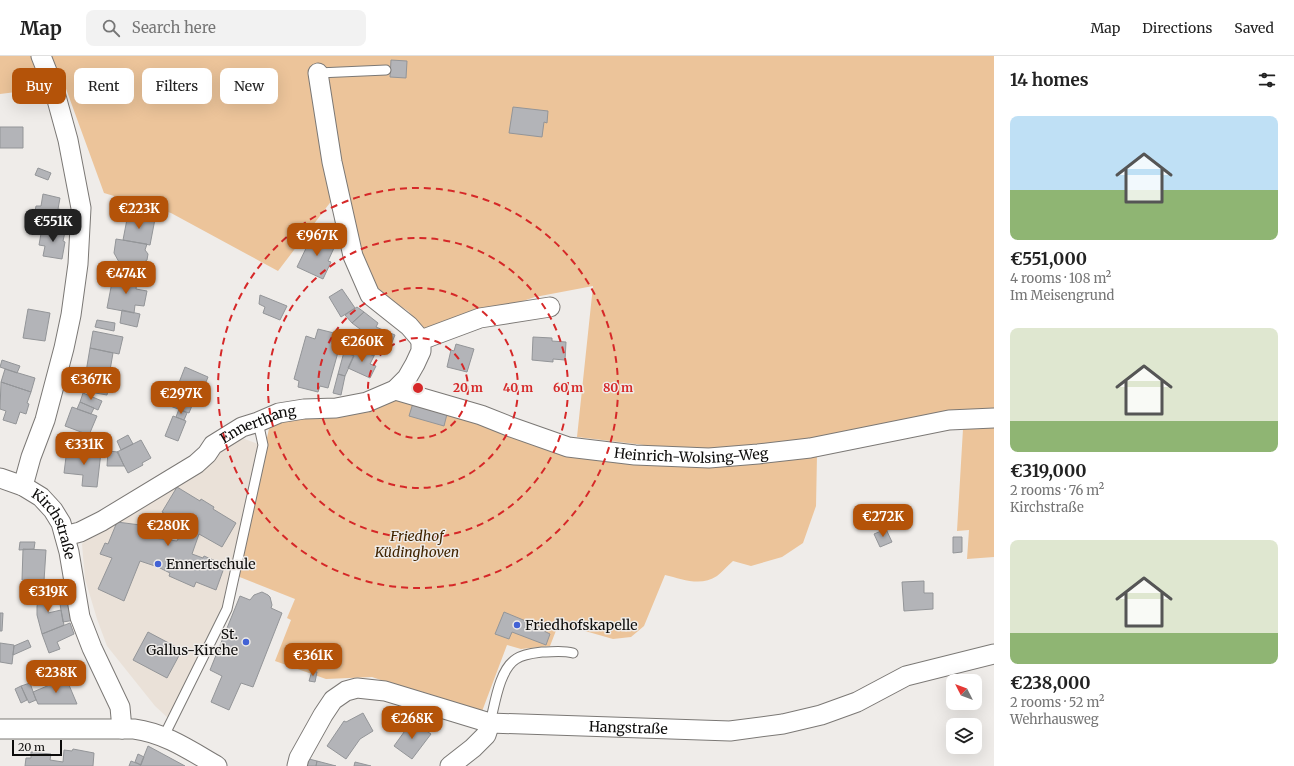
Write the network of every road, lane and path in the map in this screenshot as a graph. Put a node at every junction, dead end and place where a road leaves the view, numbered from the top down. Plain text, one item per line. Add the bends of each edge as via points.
1 (41, 56) edge
2 (386, 70) dead end
3 (318, 73) joint
4 (550, 307) dead end
5 (425, 338) junction
6 (395, 390) junction
7 (994, 418) edge
8 (258, 422) junction
9 (0, 478) edge
10 (23, 486) junction
11 (66, 536) junction
12 (573, 653) dead end
13 (994, 654) edge
14 (490, 723) junction
15 (0, 729) edge
16 (122, 729) junction
17 (157, 734) junction
18 (218, 766) edge
19 (297, 766) edge
20 (450, 766) edge

1 - 10 street via 54,89 68,140 81,208 78,264 71,315 45,420
2 - 3 lane
3 - 5 street via 332,162 353,256 370,295
4 - 5 street via 480,318
5 - 6 street, Ennerthang via 408,378
6 - 7 street, Heinrich-Wolsing-Weg via 481,415 568,447 650,456 709,458 758,454 810,448 948,420
6 - 8 street, Ennerthang via 367,402 336,408 279,413
8 - 11 street, Ennerthang via 242,426 213,445 196,464 102,521
8 - 17 lane via 263,445 228,609
9 - 10 street, Kirchstraße
10 - 11 street, Kirchstraße via 54,510
11 - 16 street, Kirchstraße via 80,616 120,707
12 - 14 lane via 564,651 524,655 507,666
13 - 14 street, Hangstraße via 906,676 857,702 821,715 782,724 730,731
14 - 19 street, Hangstraße via 385,691 357,688 333,700 299,758
14 - 20 street via 486,735
15 - 16 street
16 - 17 street
17 - 18 street

